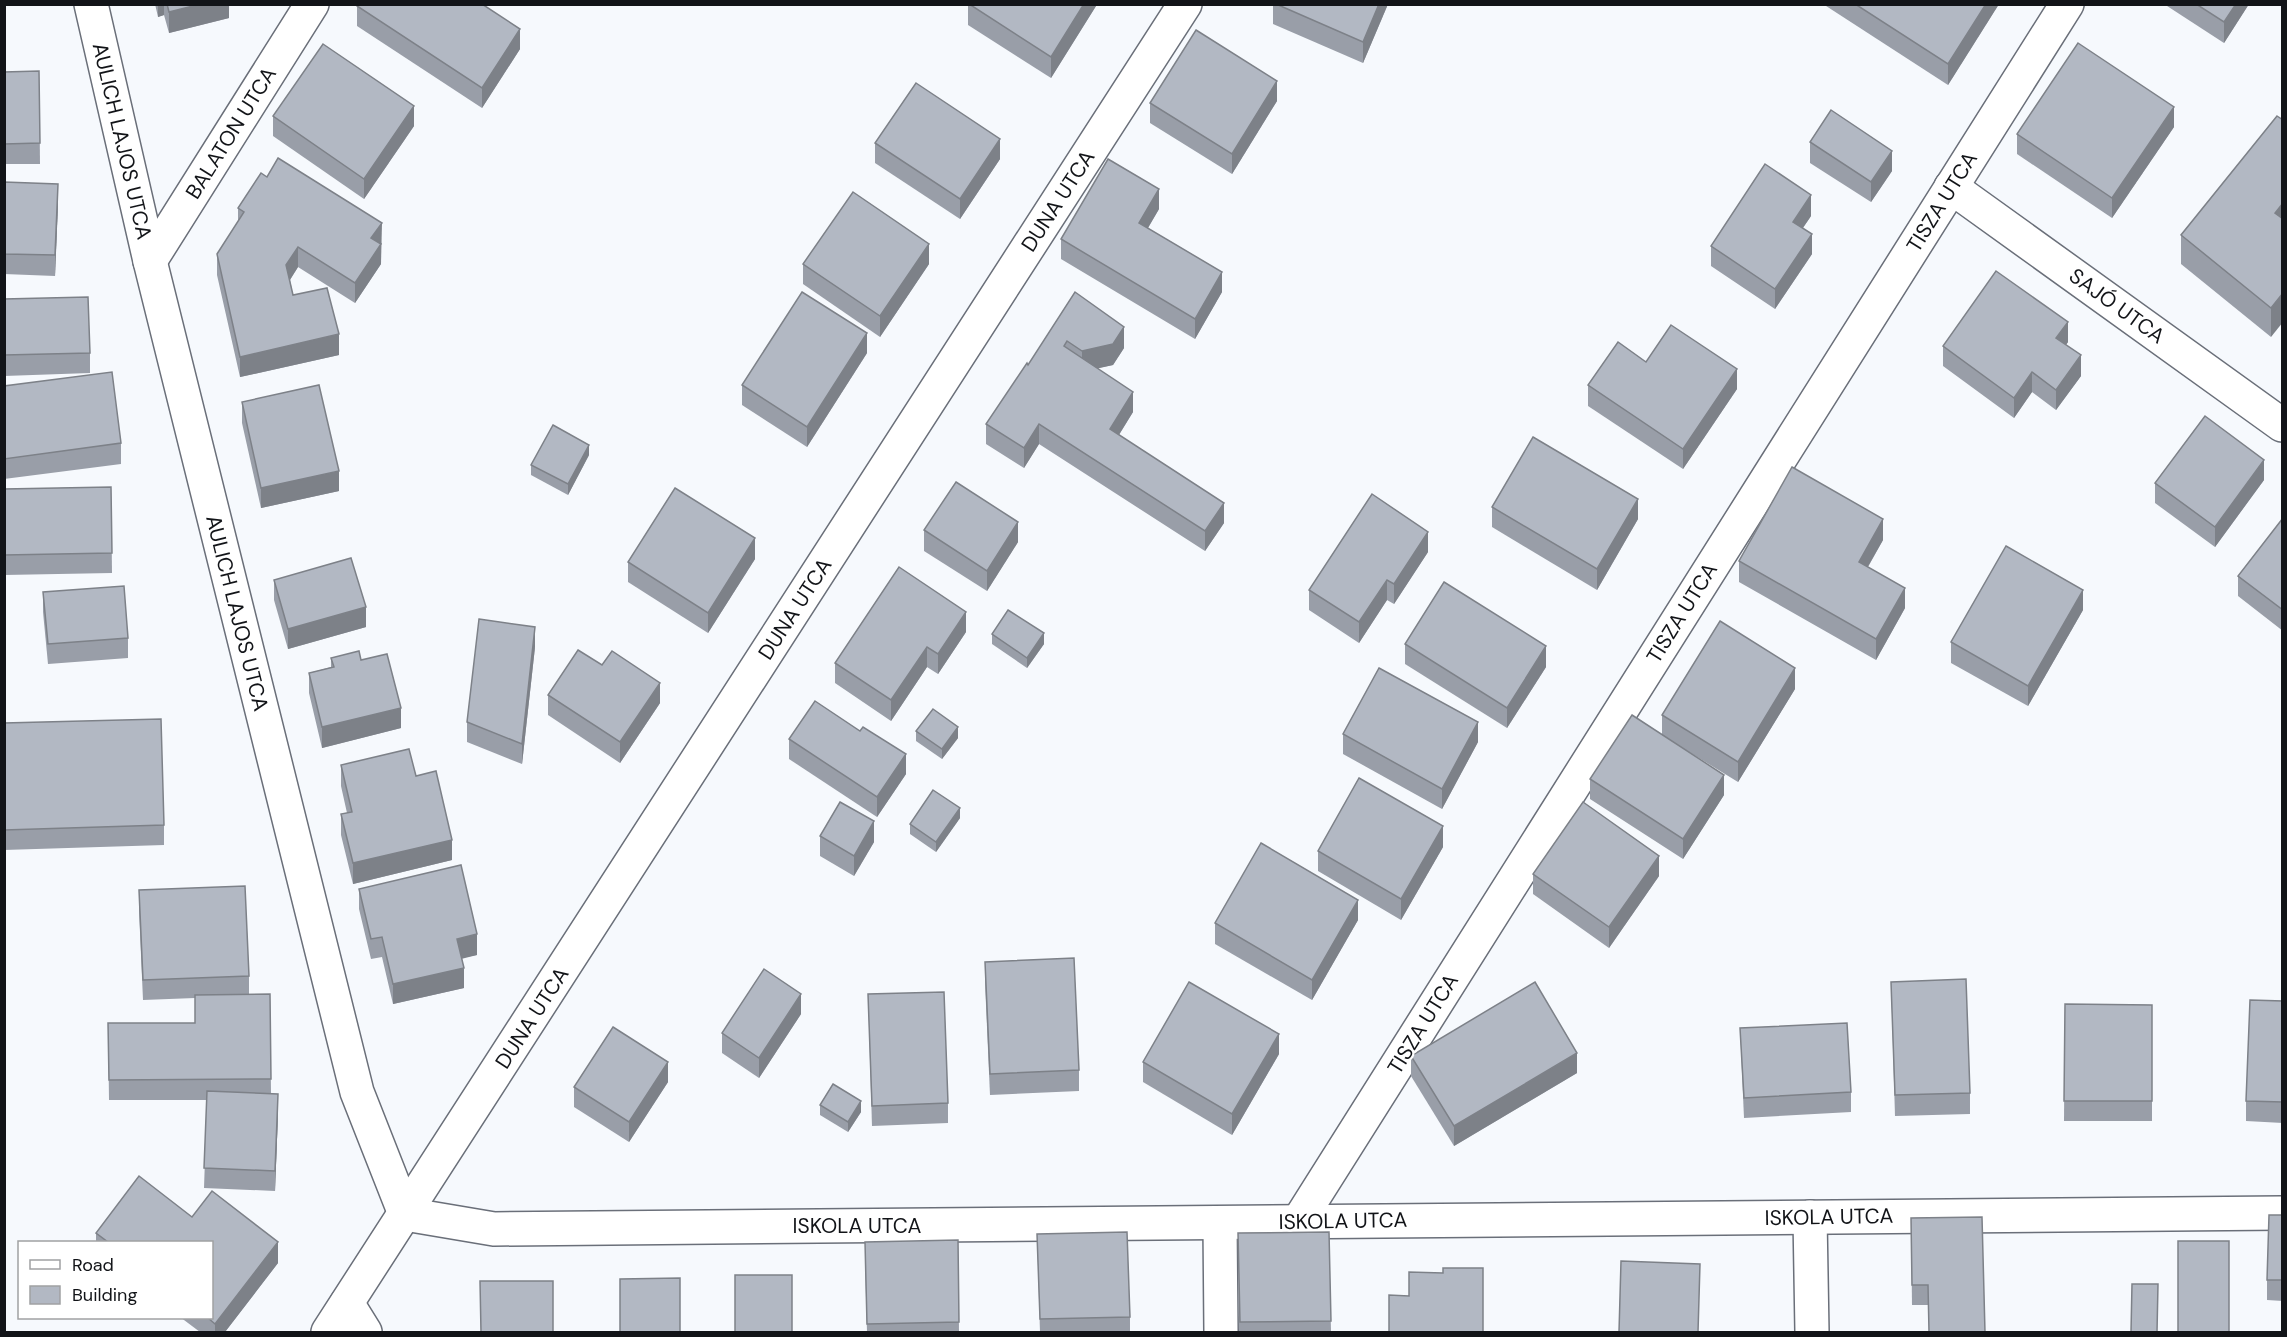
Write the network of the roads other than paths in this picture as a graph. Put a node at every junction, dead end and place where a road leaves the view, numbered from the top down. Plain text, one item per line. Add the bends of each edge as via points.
1 (90, 4) edge
2 (312, 4) edge
3 (1185, 4) edge
4 (2067, 4) edge
5 (1951, 187) junction
6 (150, 261) junction
7 (2283, 425) edge
8 (2283, 1213) edge
9 (405, 1214) junction
10 (1810, 1217) junction
11 (1220, 1222) junction
12 (1298, 1222) junction
13 (347, 1303) junction
14 (328, 1332) edge
15 (365, 1332) edge
16 (1221, 1332) edge
17 (1812, 1332) edge

1 - 6 street, AULICH LAJOS UTCA
2 - 6 street, BALATON UTCA
3 - 9 street, DUNA UTCA
4 - 5 street, TISZA UTCA
5 - 7 street, SAJÓ UTCA
5 - 12 street, TISZA UTCA
6 - 9 street, AULICH LAJOS UTCA via 357,1092
8 - 10 street, ISKOLA UTCA
9 - 11 street, ISKOLA UTCA via 494,1229
9 - 13 street, DUNA UTCA
10 - 12 street, ISKOLA UTCA
10 - 17 street
11 - 12 street, ISKOLA UTCA
11 - 16 street
13 - 14 street, DUNA UTCA
13 - 15 street

